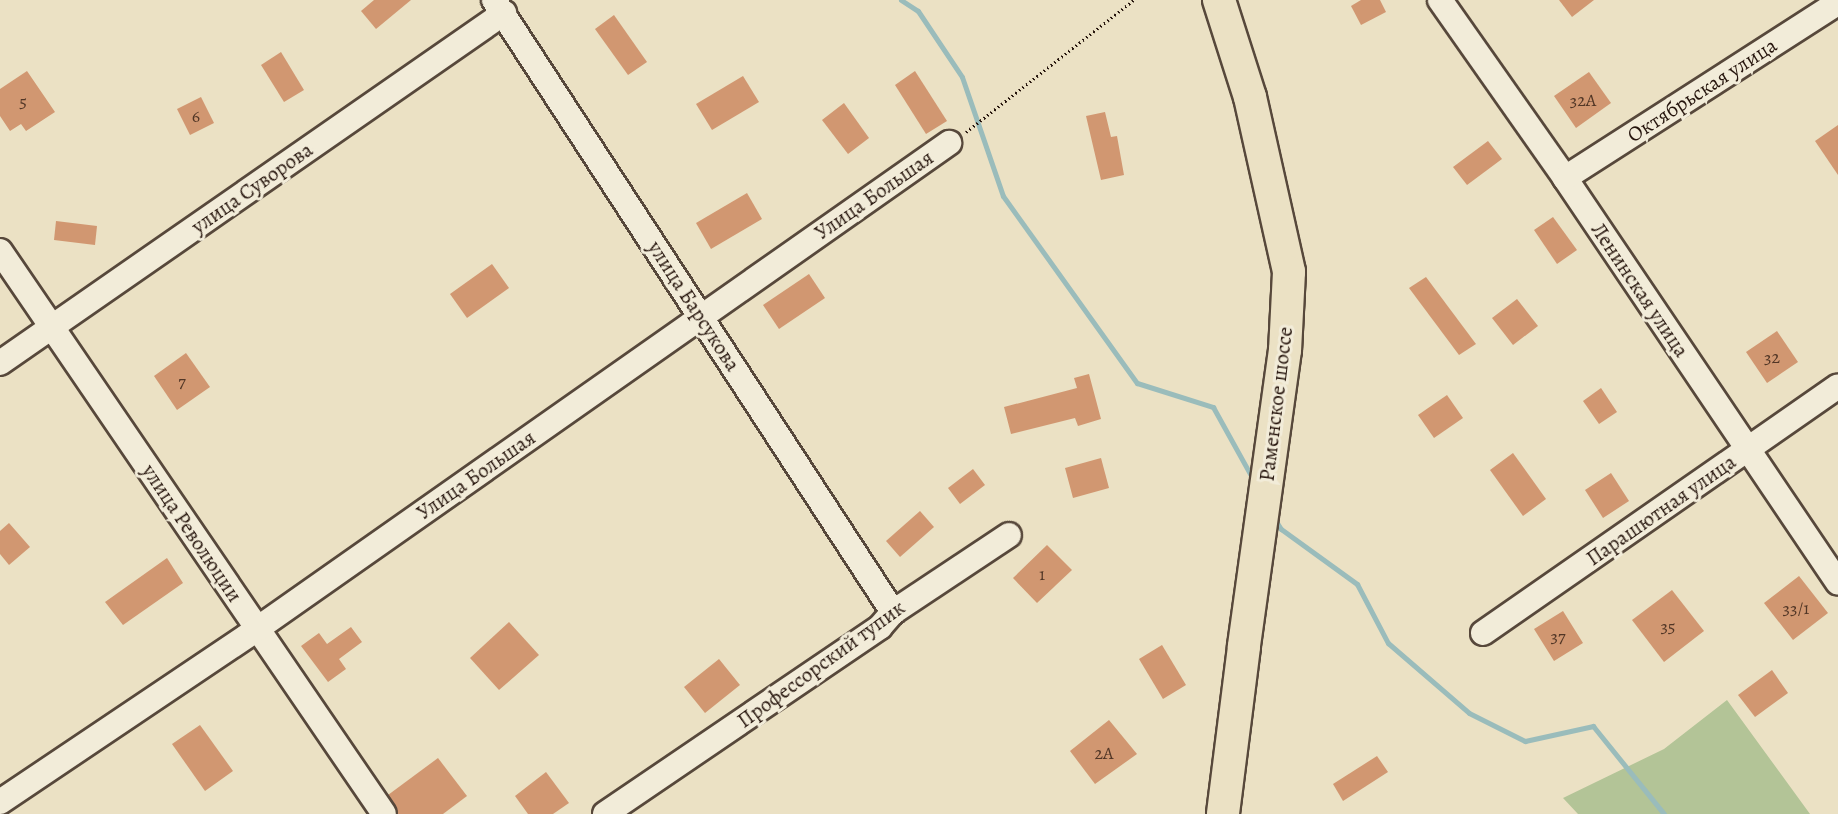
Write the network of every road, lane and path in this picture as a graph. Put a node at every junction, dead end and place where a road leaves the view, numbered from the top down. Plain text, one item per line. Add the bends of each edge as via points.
1 (1134, 0) edge
2 (1219, 0) edge
3 (1440, 0) edge
4 (1838, 3) edge
5 (499, 6) edge
6 (949, 143) joint
7 (1565, 178) junction
8 (0, 252) edge
9 (700, 317) junction
10 (51, 328) junction
11 (0, 363) edge
12 (1838, 386) edge
13 (1747, 449) junction
14 (1008, 535) dead end
15 (1838, 583) edge
16 (893, 612) junction
17 (257, 628) junction
18 (1483, 633) dead end
19 (0, 802) edge
20 (384, 814) edge
21 (605, 814) edge
22 (1223, 814) edge

1 - 6 path
2 - 22 main road, Раменское шоссе via 1250,97 1289,272 1286,350
3 - 7 street, Ленинская улица
4 - 7 street, Октябрьская улица
5 - 9 street, улица Барсукова
5 - 10 street, улица Суворова
6 - 9 street, Улица Большая
7 - 13 street, Ленинская улица
8 - 10 street, улица Революции
9 - 16 street, улица Барсукова
9 - 17 street, Улица Большая
10 - 11 street, улица Суворова
10 - 17 street, улица Революции
12 - 13 street, Парашютная улица
13 - 15 street, Ленинская улица
13 - 18 street, Парашютная улица
14 - 16 street, Профессорский тупик
16 - 21 street, Профессорский тупик via 880,627
17 - 19 street, Улица Большая
17 - 20 street, улица Революции

